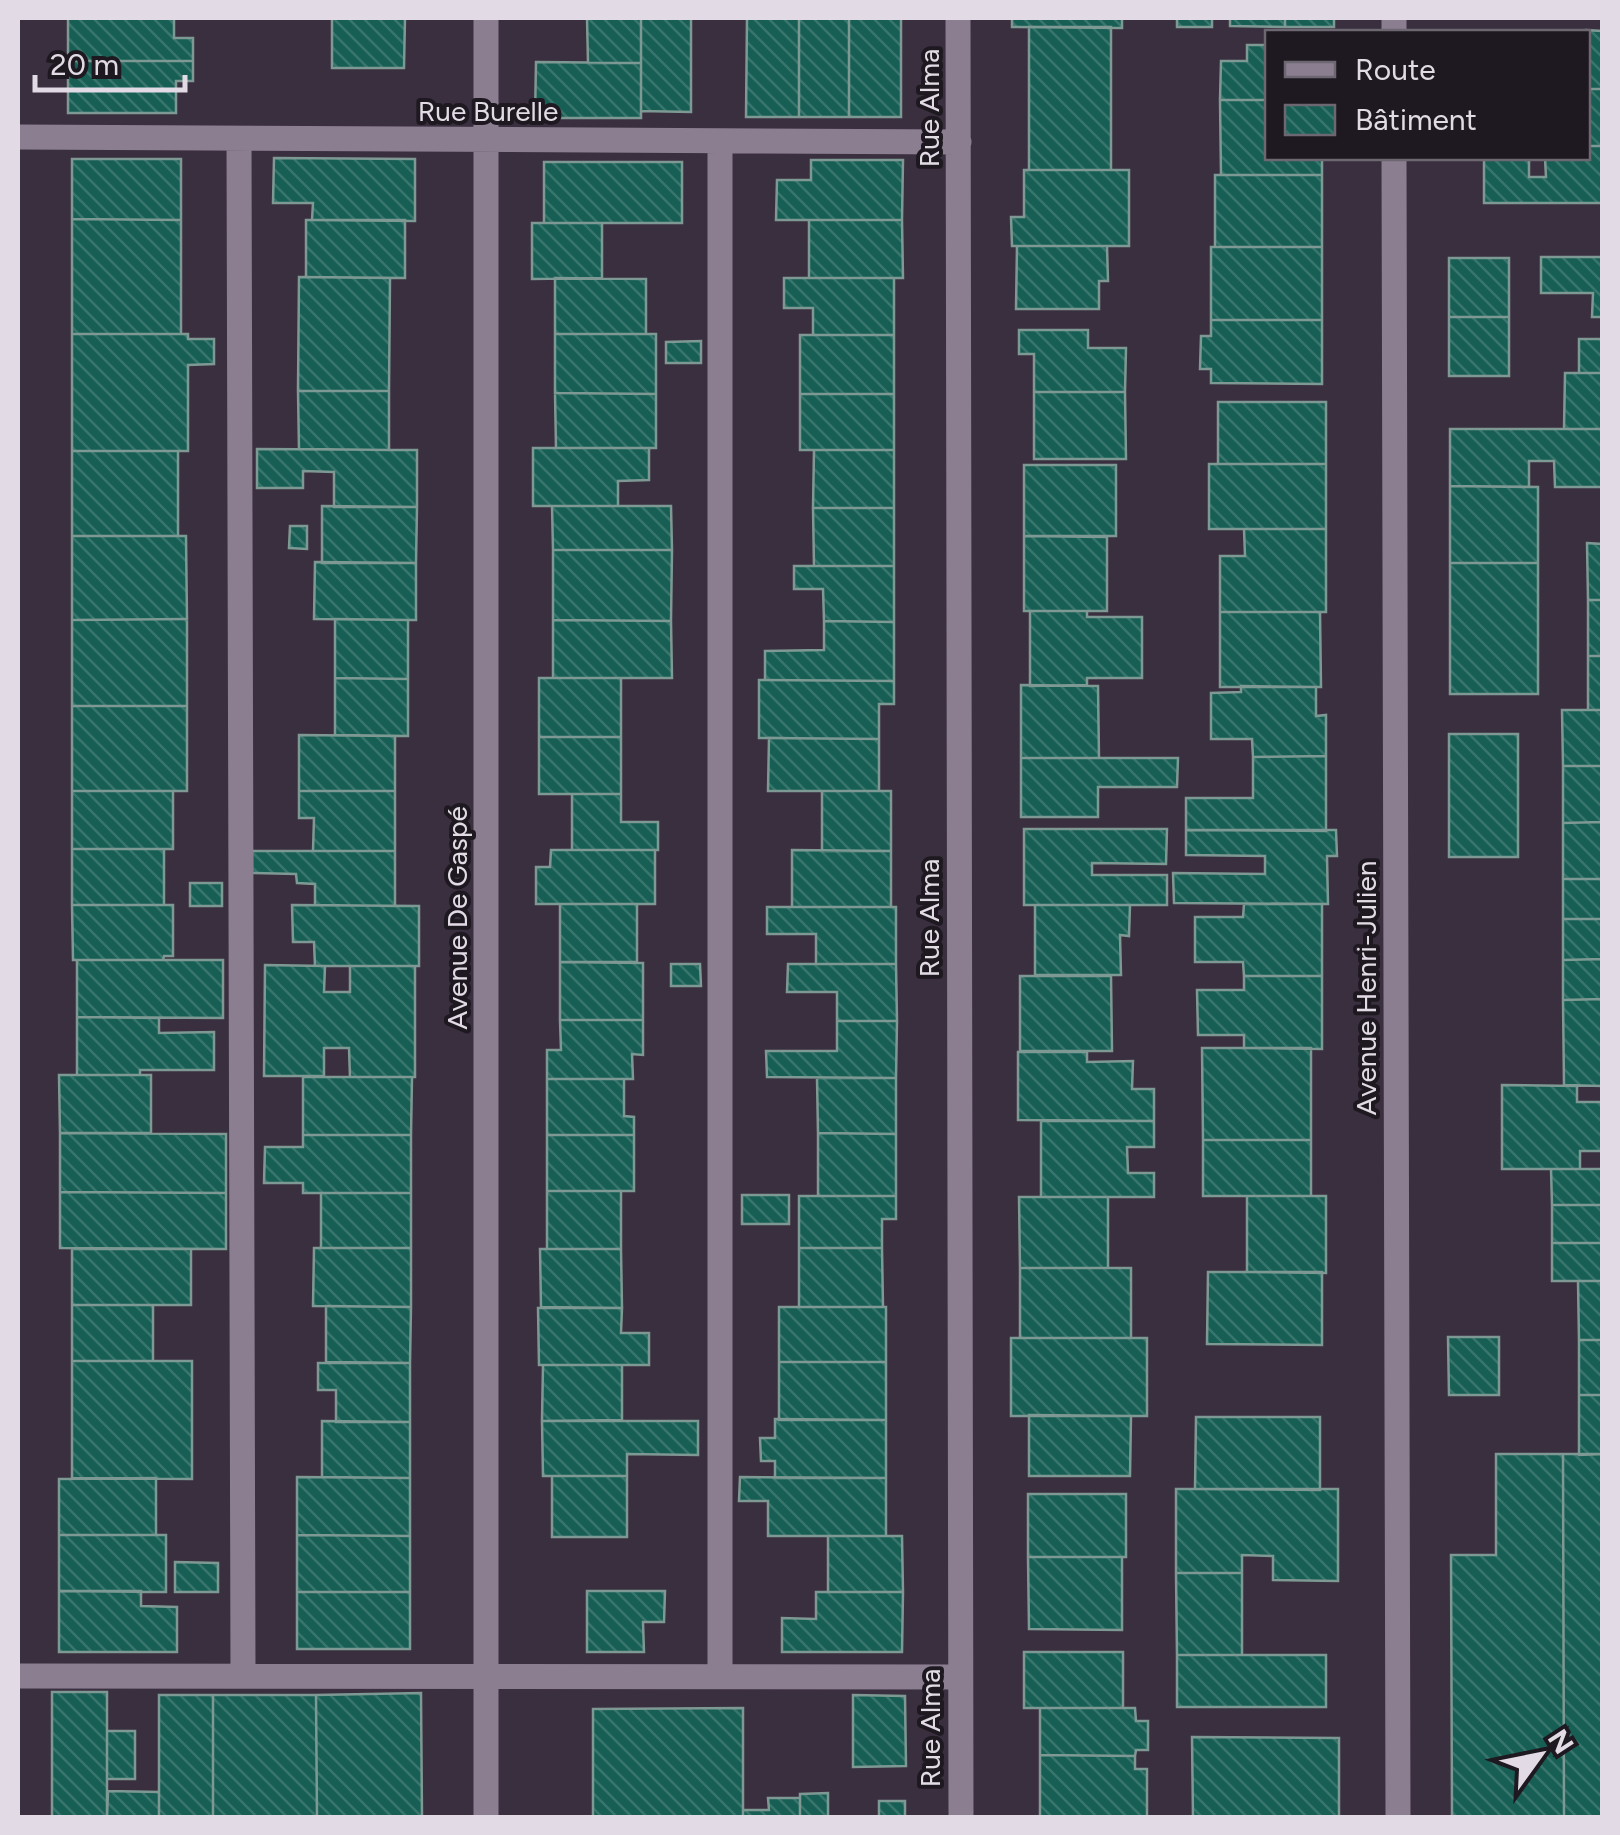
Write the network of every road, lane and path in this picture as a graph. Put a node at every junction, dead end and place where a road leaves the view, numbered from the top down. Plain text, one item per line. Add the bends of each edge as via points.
1 (486, 18) edge
2 (958, 18) edge
3 (18, 137) edge
4 (239, 139) junction
5 (486, 141) junction
6 (720, 142) junction
7 (959, 142) junction
8 (1394, 160) edge
9 (243, 1675) junction
10 (487, 1675) junction
11 (18, 1676) edge
12 (720, 1676) junction
13 (960, 1677) junction
14 (486, 1818) edge
15 (961, 1818) edge
16 (1398, 1818) edge

1 - 5 street, Avenue De Gaspé
2 - 7 street, Rue Alma
3 - 4 street, Rue Burelle
4 - 5 street, Rue Burelle
4 - 9 street
5 - 6 street, Rue Burelle
5 - 10 street, Avenue De Gaspé
6 - 7 street, Rue Burelle
6 - 12 street
7 - 13 street, Rue Alma
8 - 16 street, Avenue Henri-Julien
9 - 10 street
9 - 11 street
10 - 12 street
10 - 14 street, Avenue De Gaspé
12 - 13 street
13 - 15 street, Rue Alma

